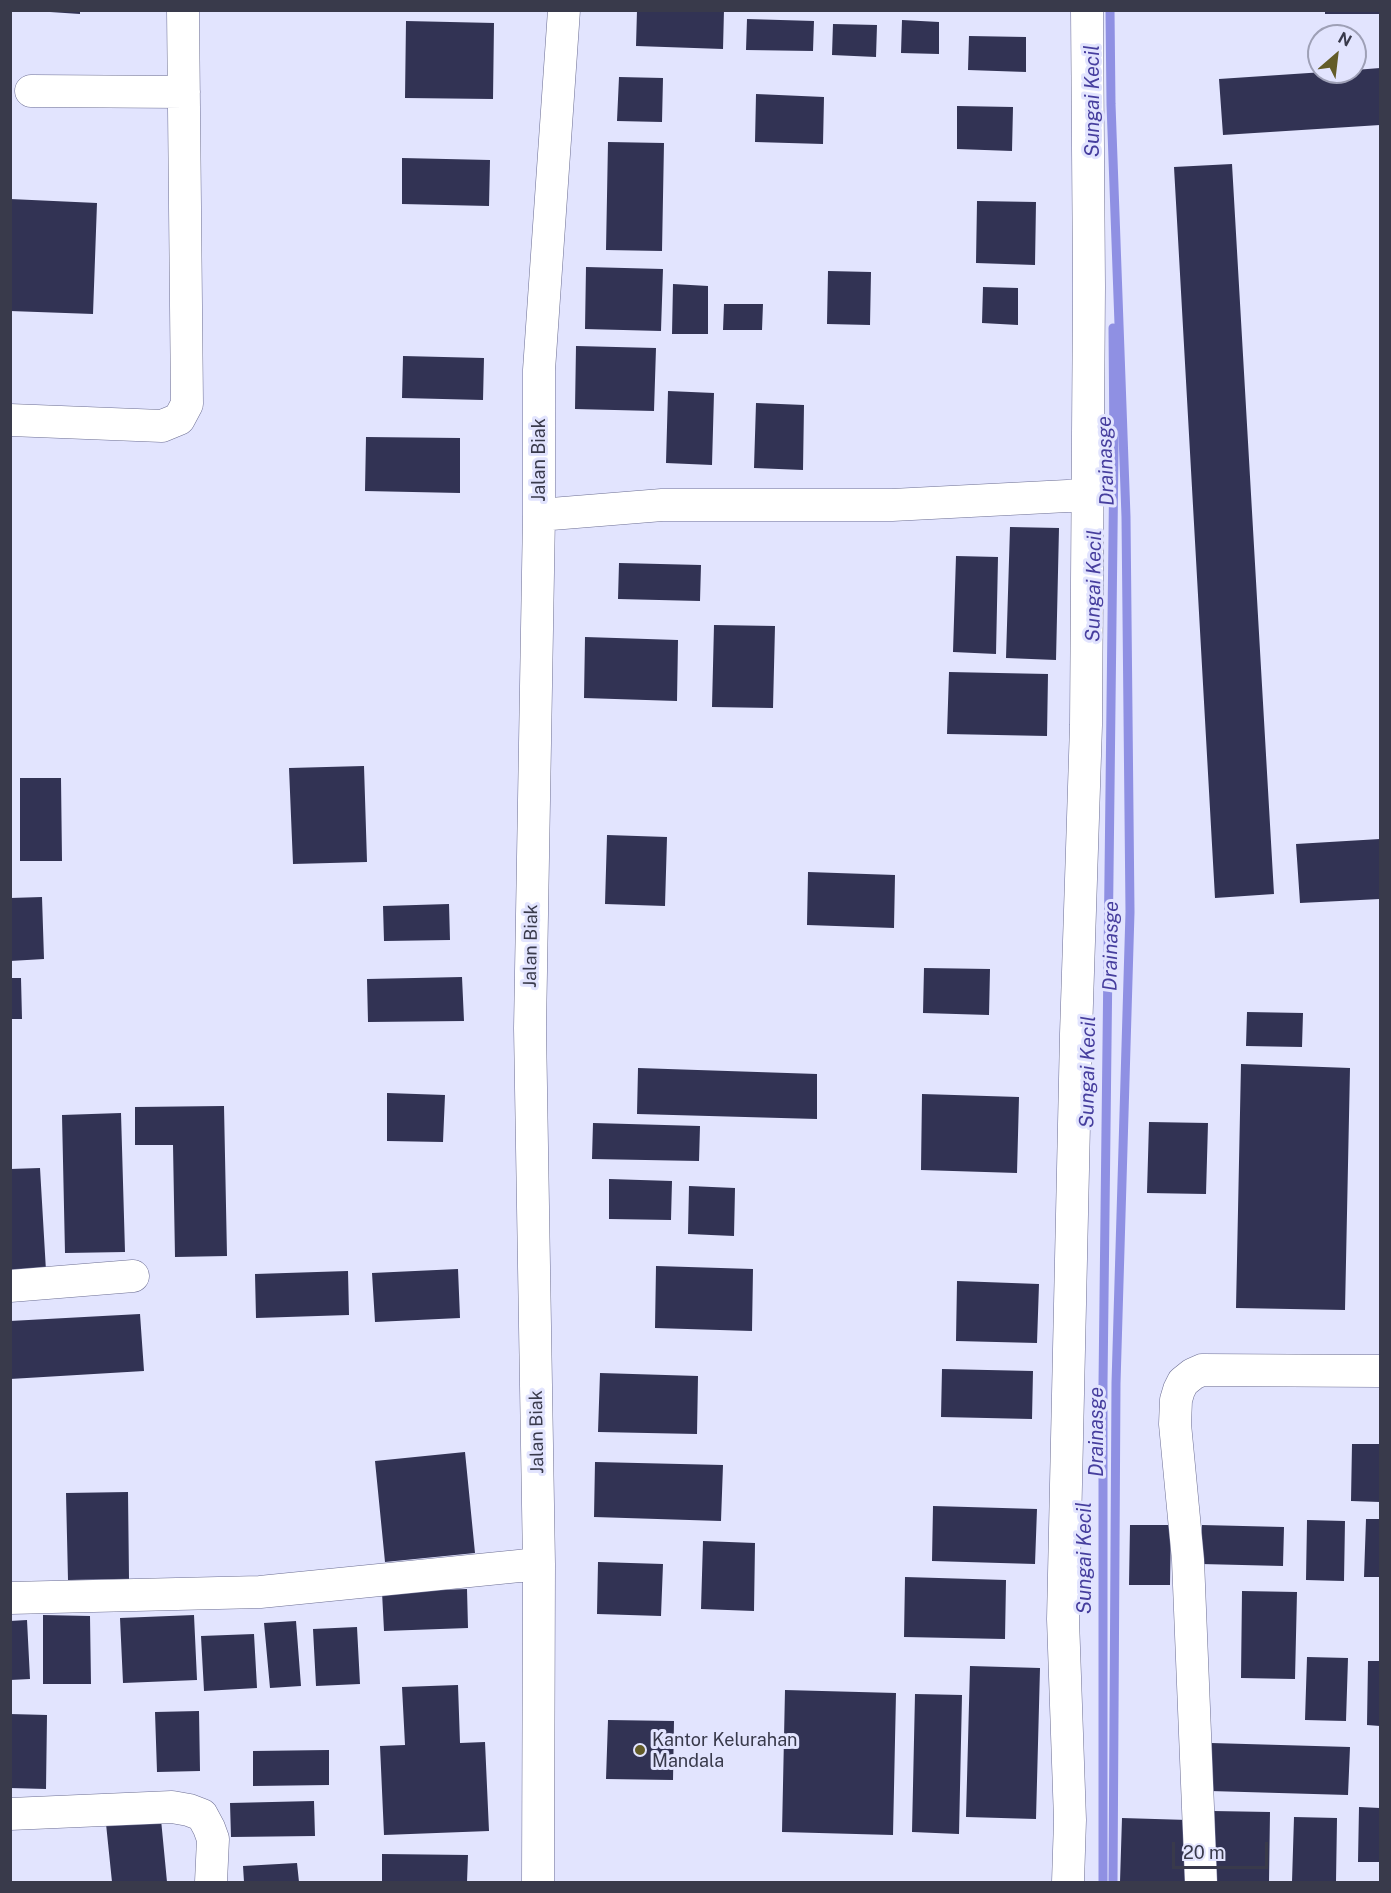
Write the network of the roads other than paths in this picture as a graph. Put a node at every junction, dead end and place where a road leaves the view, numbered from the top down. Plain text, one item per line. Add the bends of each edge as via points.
1 (183, 10) edge
2 (564, 10) edge
3 (1087, 10) edge
4 (31, 91) dead end
5 (184, 92) junction
6 (10, 420) edge
7 (1088, 495) junction
8 (539, 515) junction
9 (133, 1276) dead end
10 (10, 1286) edge
11 (1380, 1371) edge
12 (539, 1564) junction
13 (10, 1598) edge
14 (10, 1814) edge
15 (211, 1882) edge
16 (538, 1882) edge
17 (1068, 1882) edge
18 (1201, 1882) edge

1 - 5 street
2 - 8 street, Jalan Biak via 539,370
3 - 7 street
4 - 5 street
5 - 6 street via 187,404 179,419 162,426
7 - 8 street via 892,505 662,505
7 - 17 street via 1086,725 1063,1607 1070,1820
8 - 12 street, Jalan Biak via 530,1028
9 - 10 street
11 - 18 street via 1202,1370 1183,1382 1179,1390 1175,1424 1188,1560
12 - 13 street via 260,1592
12 - 16 street, Jalan Biak
14 - 15 street via 172,1807 189,1810 202,1815 213,1839

